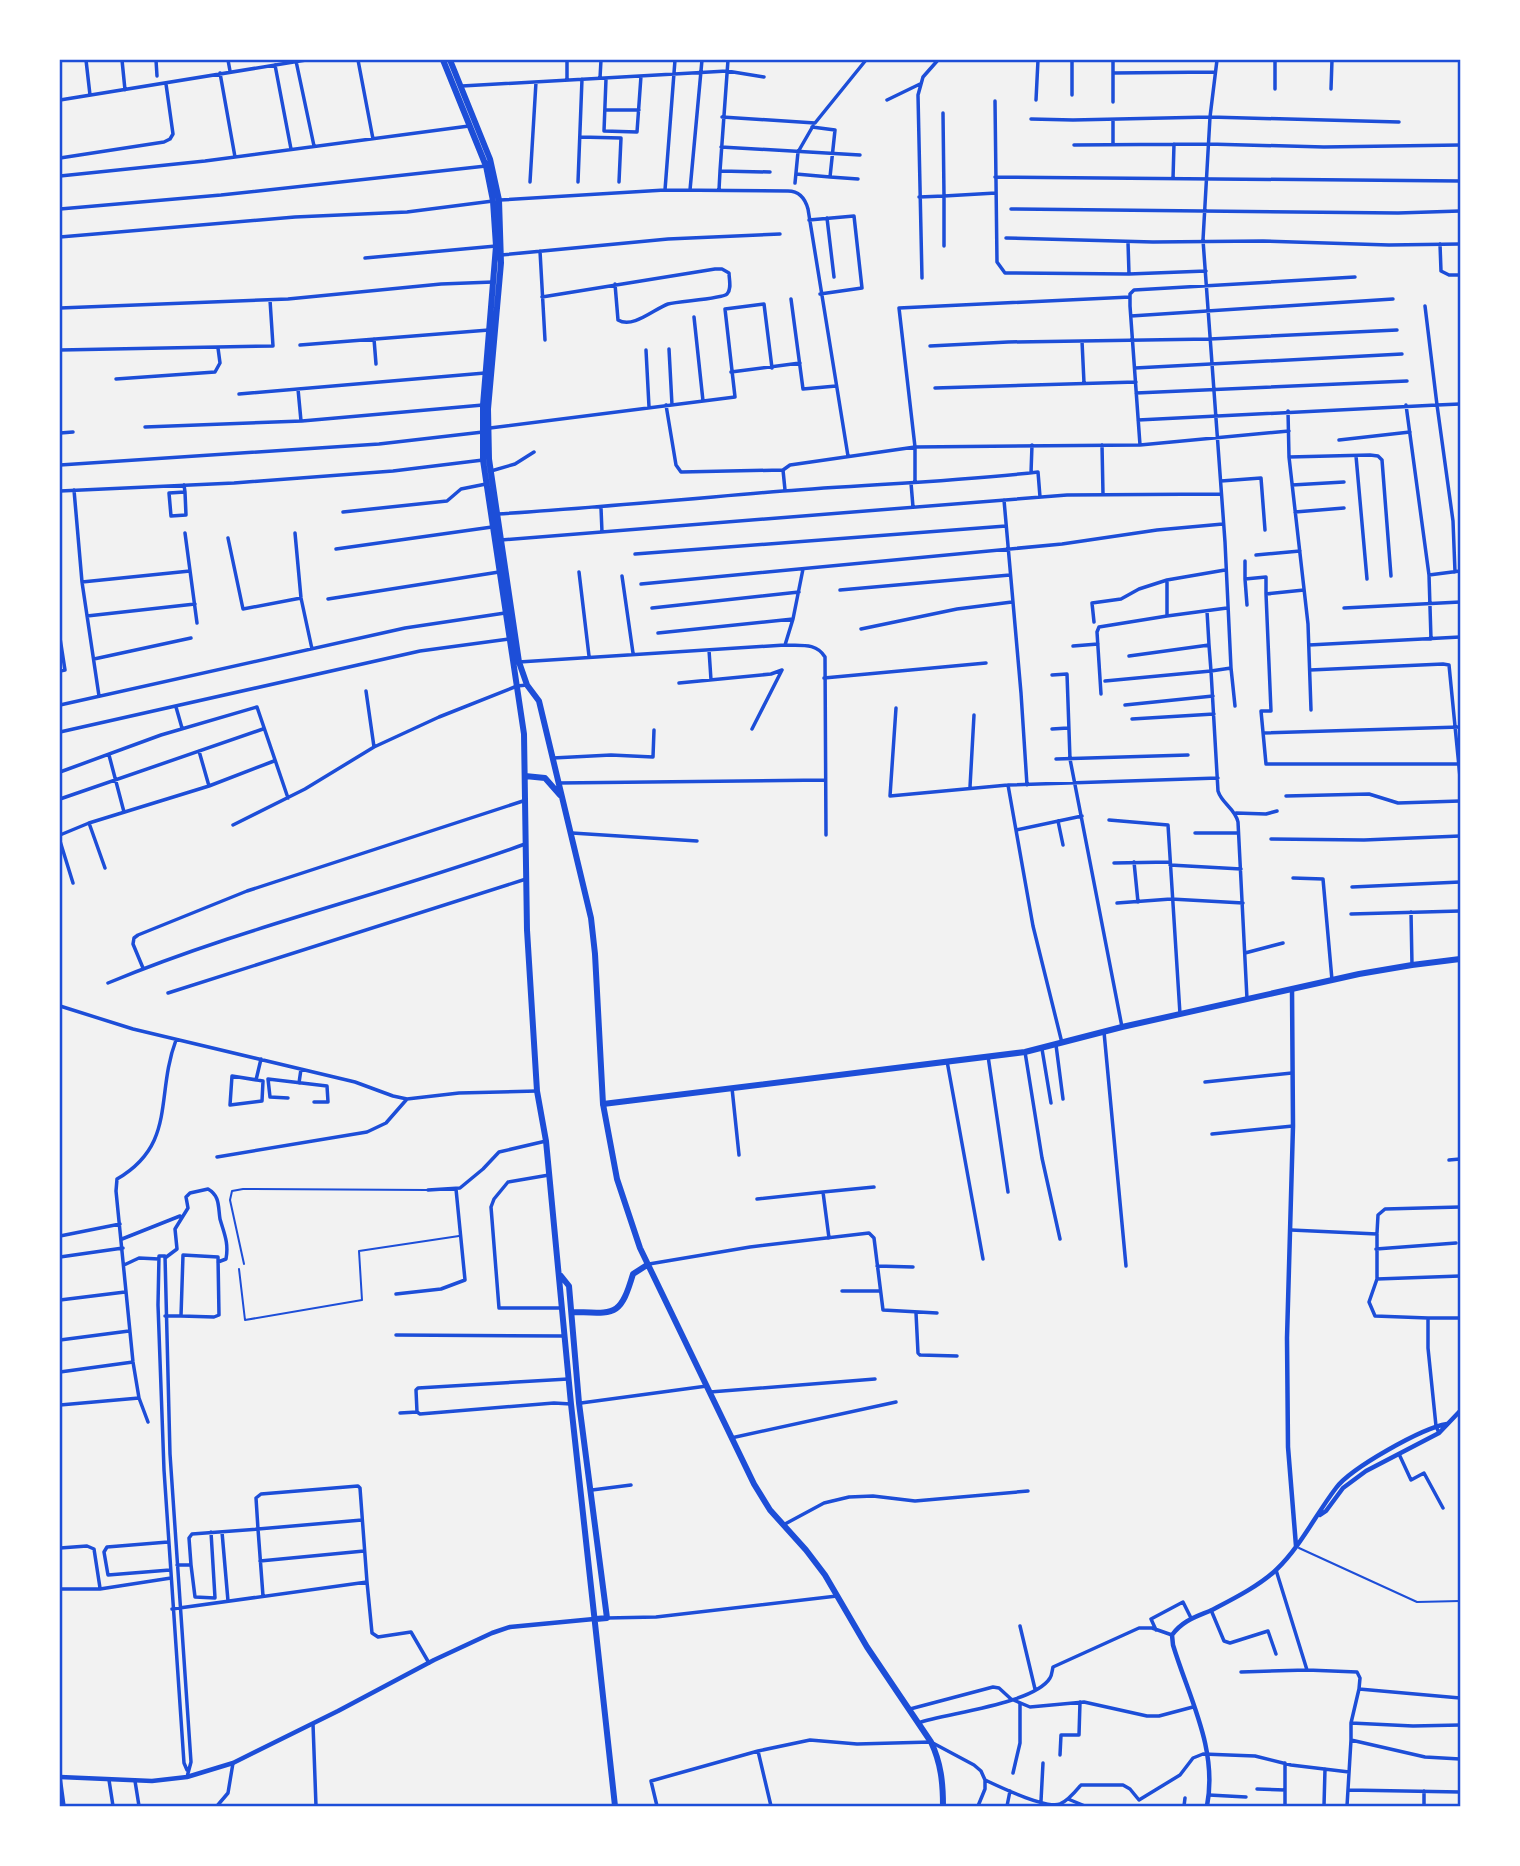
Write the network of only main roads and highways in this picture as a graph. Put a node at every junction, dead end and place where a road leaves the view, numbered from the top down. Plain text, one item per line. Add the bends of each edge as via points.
1 (443, 60) edge
2 (450, 60) edge
3 (496, 200) junction
4 (485, 430) junction
5 (495, 514) junction
6 (525, 776) junction
7 (561, 795) junction
8 (1461, 960) edge
9 (603, 1104) junction
10 (648, 1265) junction
11 (560, 1275) junction
12 (572, 1312) junction
13 (596, 1619) junction
14 (615, 1807) edge
15 (943, 1807) edge

1 - 3 main road
2 - 3 main road via 490,159
3 - 4 main road
3 - 4 main road via 501,255
4 - 5 main road
4 - 5 main road via 483,460
5 - 6 main road via 524,734
5 - 7 main road via 519,662 538,701
6 - 7 main road via 545,778
6 - 11 main road via 533,1036
7 - 9 main road via 592,930
8 - 9 main road via 1332,980 1025,1052
9 - 10 main road via 617,1179
10 - 12 main road via 634,1273 618,1309
10 - 15 main road via 754,1485 806,1549 931,1742 942,1774
11 - 12 main road via 569,1286
11 - 13 main road
12 - 13 main road via 607,1619
13 - 14 main road

